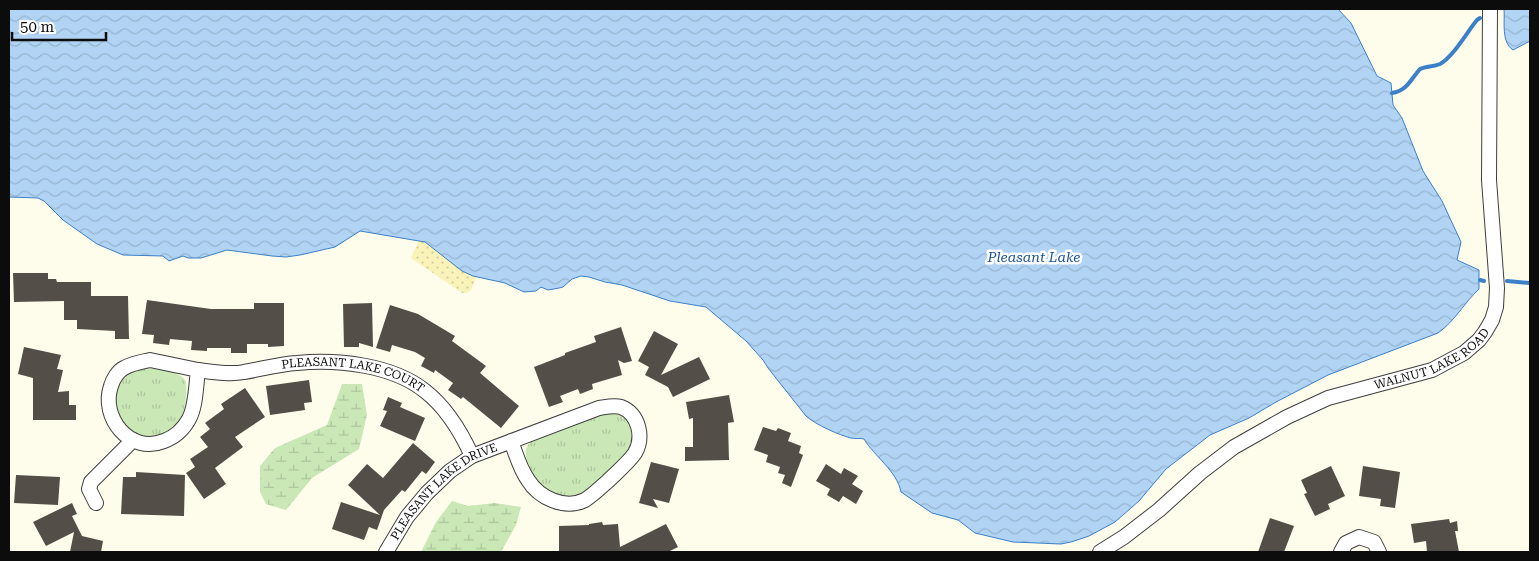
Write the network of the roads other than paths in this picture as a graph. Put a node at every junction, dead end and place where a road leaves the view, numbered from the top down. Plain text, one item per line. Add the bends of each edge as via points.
1 (1490, 9) edge
2 (198, 370) junction
3 (133, 440) junction
4 (511, 442) junction
5 (472, 456) junction
6 (96, 502) dead end
7 (386, 552) edge
8 (1100, 552) edge
9 (1341, 552) edge
10 (1379, 552) edge

1 - 8 street, WALNUT LAKE ROAD via 1489,180 1497,288 1496,307 1485,332 1464,353 1432,370 1328,398 1234,447 1124,538
2 - 3 street via 190,417 184,428 173,438 160,443
2 - 3 street, PLEASANT LAKE COURT via 150,360 122,369 113,380 108,408 113,421
2 - 5 street, PLEASANT LAKE COURT via 242,373 299,362 373,366 425,391 446,412
3 - 6 street via 91,482 89,489
4 - 4 street, PLEASANT LAKE DRIVE via 549,425 614,406 628,411 638,425 639,434 634,453 606,483 585,500 567,503 543,496 532,485
4 - 5 street, PLEASANT LAKE DRIVE
5 - 7 street, PLEASANT LAKE DRIVE via 427,492
9 - 10 street via 1346,543 1359,537 1374,542

